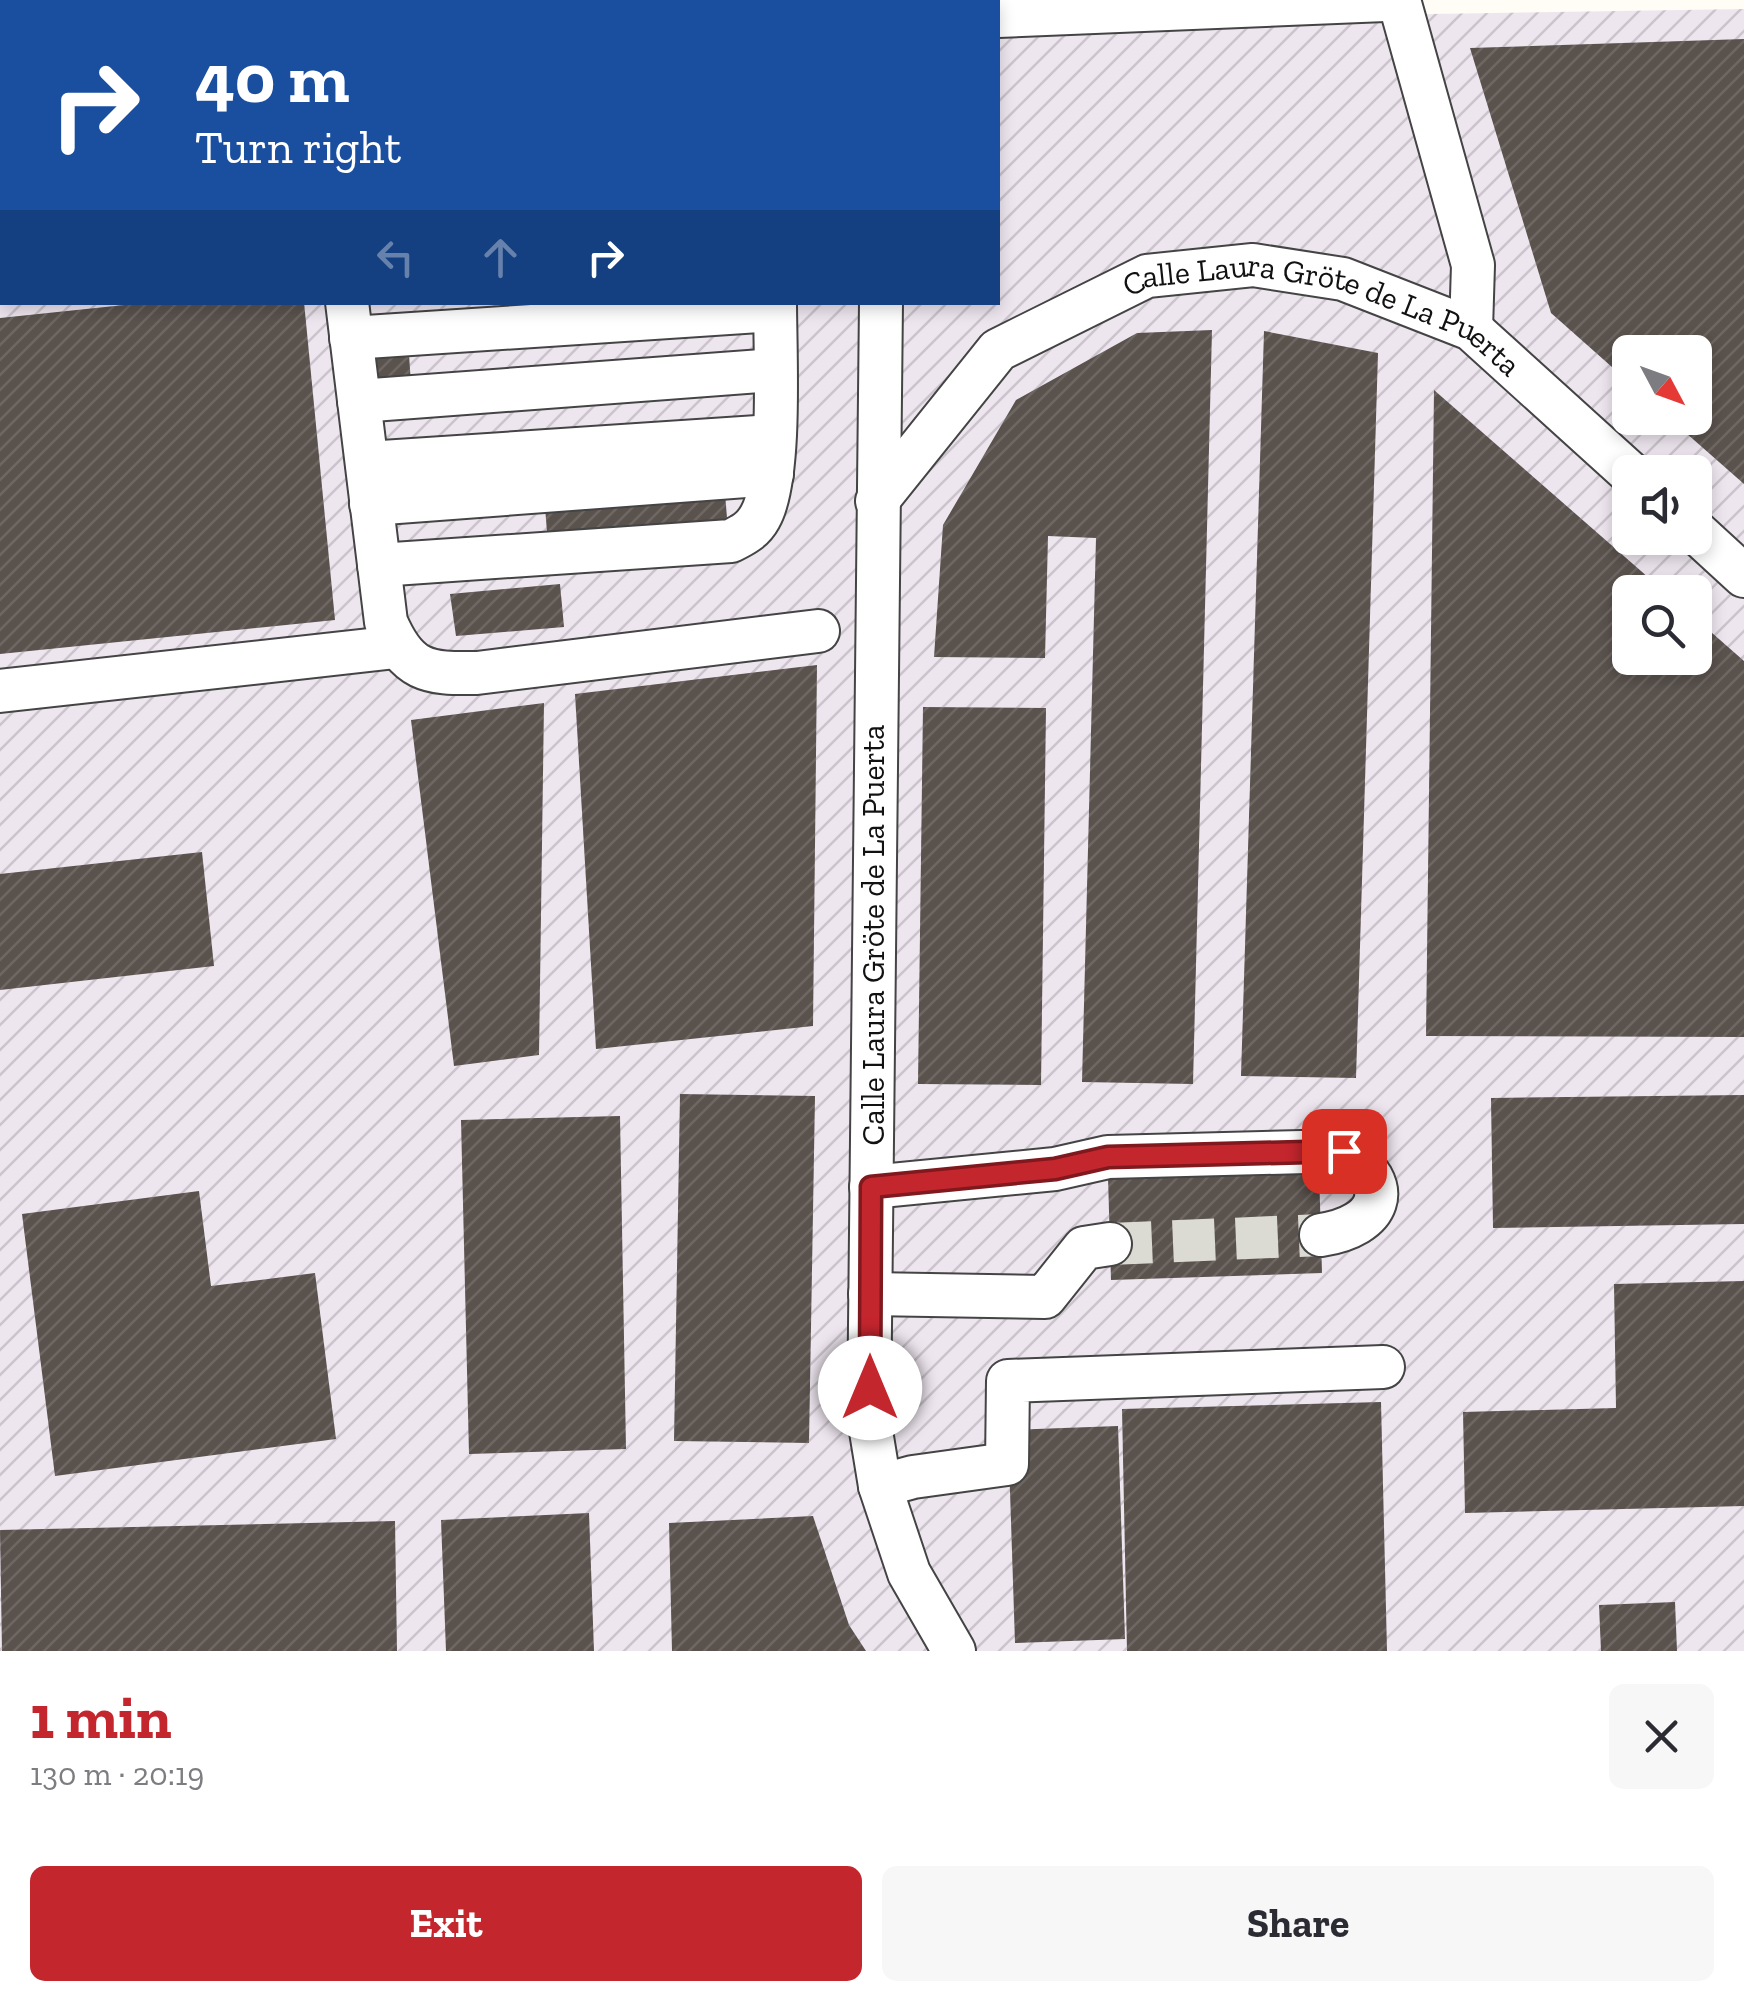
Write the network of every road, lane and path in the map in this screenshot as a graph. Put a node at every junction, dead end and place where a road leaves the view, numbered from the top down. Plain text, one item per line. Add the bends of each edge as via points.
1 (1385, 0) edge
2 (1399, 0) edge
3 (1000, 16) edge
4 (880, 305) edge
5 (774, 306) edge
6 (349, 320) edge
7 (1471, 329) junction
8 (774, 370) junction
9 (359, 401) junction
10 (773, 455) junction
11 (1612, 456) edge
12 (369, 484) junction
13 (877, 501) junction
14 (1712, 547) edge
15 (379, 565) junction
16 (1744, 576) edge
17 (818, 631) dead end
18 (396, 646) junction
19 (0, 692) edge
20 (871, 1187) junction
21 (1321, 1235) tunnel mouth
22 (1110, 1244) tunnel mouth
23 (870, 1294) junction
24 (1384, 1367) dead end
25 (880, 1486) junction
26 (954, 1651) edge

1 - 3 street
2 - 7 street via 1473,265
4 - 13 street, Calle Laura Gröte de La Puerta
5 - 6 street
5 - 8 street
6 - 9 street
7 - 11 street, Calle Laura Gröte de La Puerta
7 - 13 street, Calle Laura Gröte de La Puerta via 1325,276 1254,265 1147,276 998,350
8 - 9 street
8 - 10 street
9 - 12 street
10 - 12 street
10 - 15 street via 758,522 731,542
12 - 15 street
13 - 20 street, Calle Laura Gröte de La Puerta
14 - 16 street
15 - 18 street
17 - 18 street via 477,673 438,674 414,665
18 - 19 street
20 - 21 street via 1055,1169 1108,1157 1344,1151 1373,1178 1372,1213
20 - 23 street, Calle Laura Gröte de La Puerta
22 - 23 street via 1084,1248 1045,1297
23 - 25 street, Calle Laura Gröte de La Puerta via 870,1419
24 - 25 street via 1008,1381 1007,1464
25 - 26 street, Calle Laura Gröte de La Puerta via 909,1572

